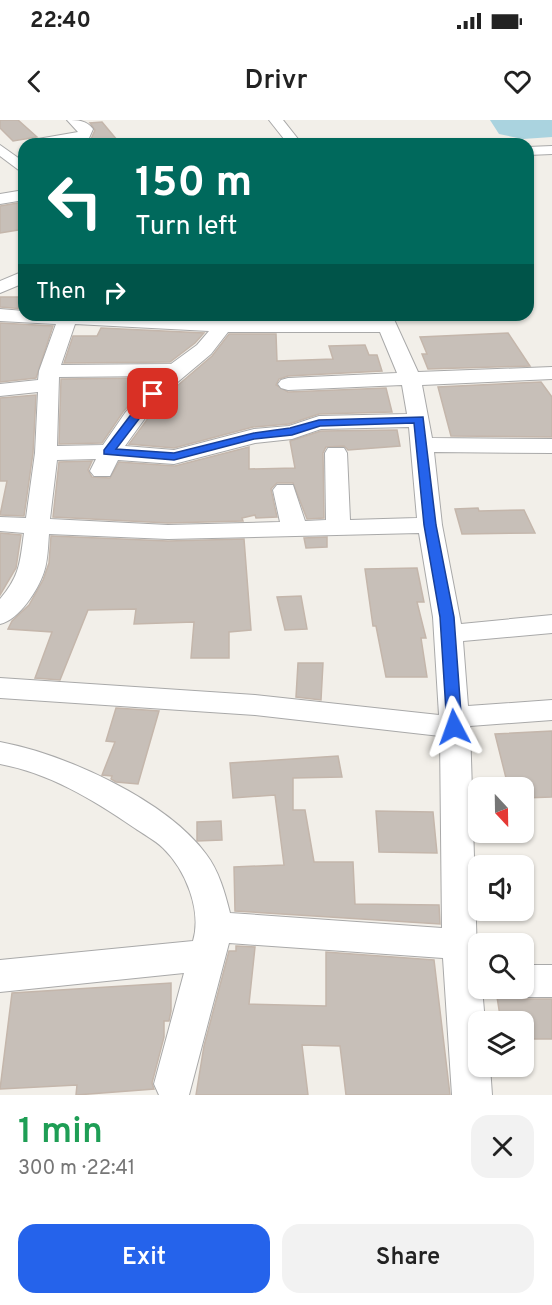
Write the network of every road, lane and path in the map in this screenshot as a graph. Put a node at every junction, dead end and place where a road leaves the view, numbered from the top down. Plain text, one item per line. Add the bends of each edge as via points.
1 (74, 120) edge
2 (276, 120) edge
3 (67, 138) edge
4 (290, 138) edge
5 (18, 146) edge
6 (0, 149) edge
7 (552, 150) edge
8 (534, 151) edge
9 (18, 165) edge
10 (18, 196) edge
11 (0, 199) edge
12 (18, 279) edge
13 (0, 288) edge
14 (0, 315) edge
15 (18, 316) edge
16 (67, 321) edge
17 (216, 321) edge
18 (386, 321) edge
19 (177, 370) junction
20 (552, 373) edge
21 (49, 378) junction
22 (411, 381) junction
23 (288, 384) dead end
24 (0, 390) edge
25 (420, 432) junction
26 (552, 446) edge
27 (46, 453) junction
28 (336, 453) dead end
29 (105, 462) junction
30 (285, 490) dead end
31 (0, 524) edge
32 (338, 525) junction
33 (430, 525) junction
34 (38, 526) junction
35 (294, 527) junction
36 (0, 616) edge
37 (552, 624) edge
38 (448, 634) junction
39 (0, 688) edge
40 (552, 710) edge
41 (454, 722) junction
42 (0, 753) edge
43 (212, 941) junction
44 (460, 944) junction
45 (468, 969) edge
46 (0, 976) edge
47 (534, 981) edge
48 (552, 981) edge
49 (472, 999) edge
50 (174, 1084) dead end
51 (472, 1095) edge

1 - 3 street via 86,129 84,135
2 - 4 street
5 - 6 street
6 - 9 street
7 - 8 street
10 - 11 street
12 - 13 street
14 - 15 street
16 - 21 street
17 - 19 street via 219,332 208,349
18 - 22 street
19 - 21 street
19 - 29 street via 144,403
20 - 22 street
21 - 24 street
21 - 27 street
22 - 23 street
22 - 25 street
25 - 26 street
25 - 29 street via 319,423 174,457
25 - 33 street
27 - 29 street
27 - 34 street
28 - 32 street
30 - 35 street
31 - 34 street
32 - 33 street
32 - 35 street
33 - 38 street
34 - 35 street via 168,532
34 - 36 street via 32,570 25,586
37 - 38 street
38 - 41 street
39 - 41 street
40 - 41 street
41 - 44 street
42 - 43 street via 27,758 77,777 175,839 196,865 206,888
43 - 44 street
43 - 46 street
43 - 50 street
44 - 45 street
47 - 48 street
49 - 51 street

